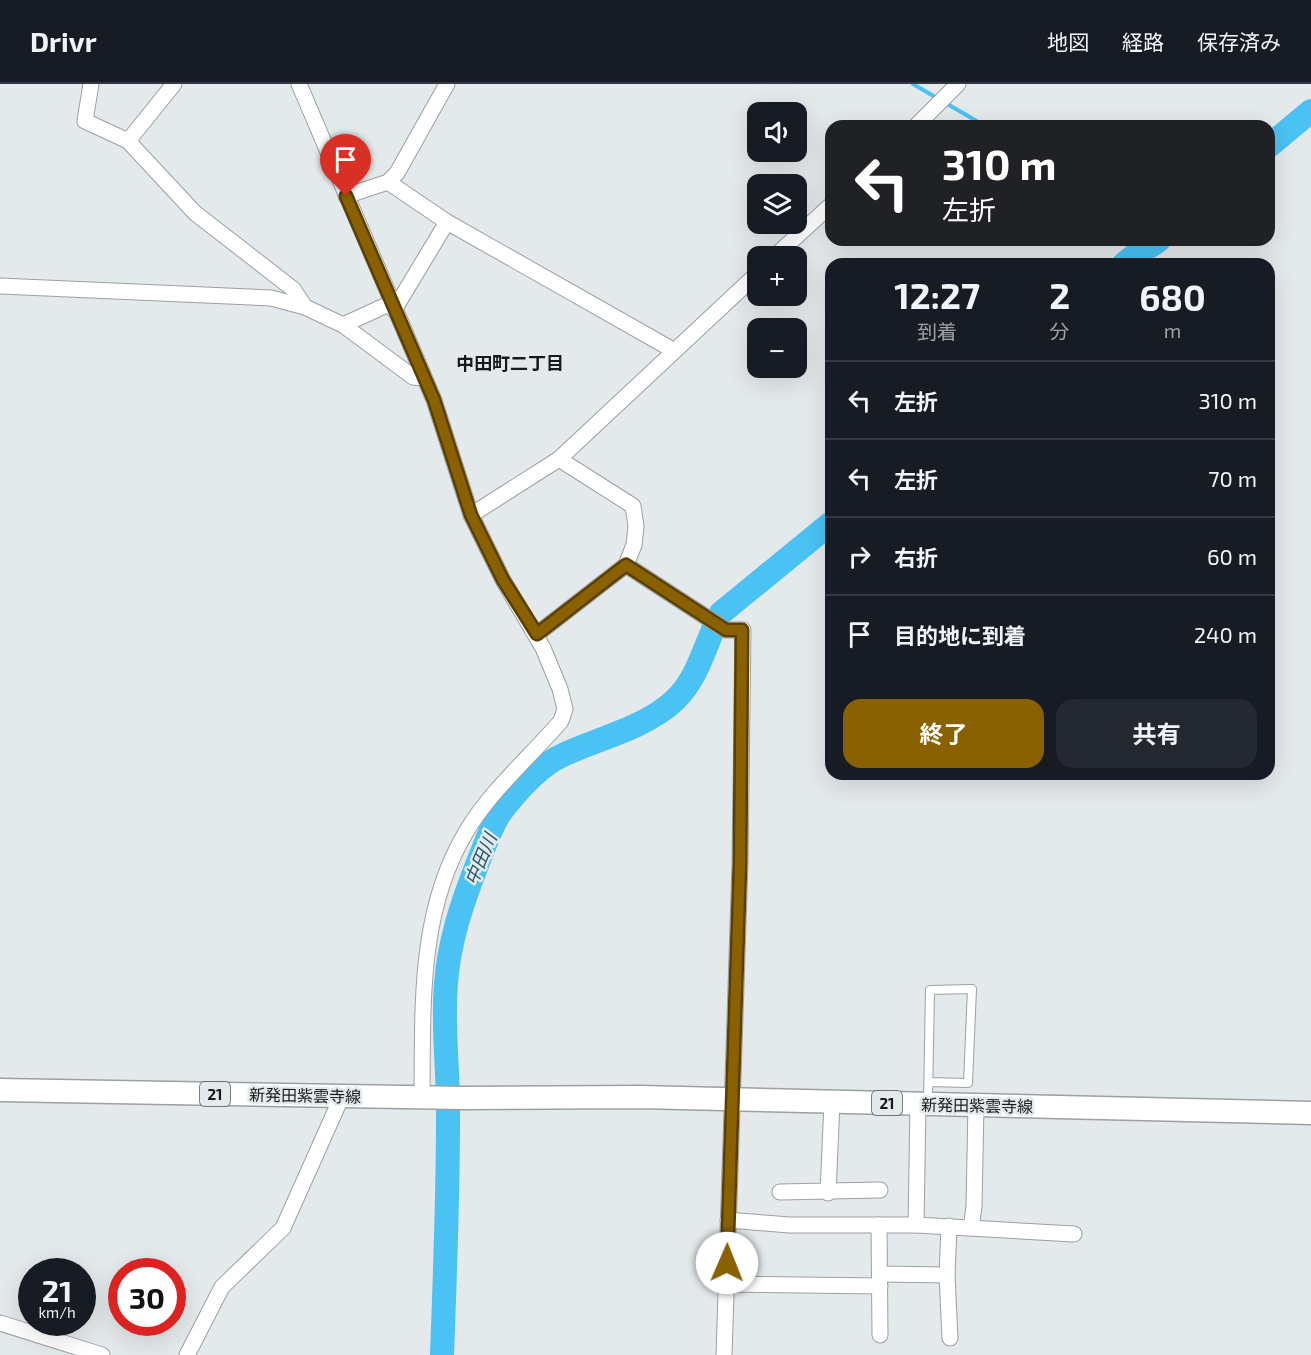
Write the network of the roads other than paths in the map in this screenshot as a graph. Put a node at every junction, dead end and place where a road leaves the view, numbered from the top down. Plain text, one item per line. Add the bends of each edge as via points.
1 (91, 84) edge
2 (174, 84) edge
3 (299, 84) edge
4 (447, 84) edge
5 (953, 89) edge
6 (922, 120) edge
7 (128, 141) junction
8 (388, 182) junction
9 (346, 196) junction
10 (825, 210) edge
11 (447, 222) junction
12 (786, 246) edge
13 (747, 283) edge
14 (0, 286) edge
15 (305, 307) junction
16 (393, 307) junction
17 (343, 325) junction
18 (673, 350) junction
19 (423, 378) junction
20 (559, 459) junction
21 (471, 515) junction
22 (626, 565) junction
23 (537, 634) junction
24 (0, 1090) edge
25 (342, 1096) junction
26 (925, 1096) junction
27 (426, 1097) junction
28 (732, 1100) junction
29 (832, 1102) junction
30 (976, 1104) junction
31 (1311, 1113) edge
32 (879, 1190) dead end
33 (780, 1192) dead end
34 (828, 1193) junction
35 (728, 1220) junction
36 (879, 1225) junction
37 (916, 1225) junction
38 (949, 1226) junction
39 (971, 1228) junction
40 (1074, 1234) dead end
41 (946, 1275) junction
42 (880, 1280) junction
43 (727, 1284) junction
44 (0, 1323) edge
45 (880, 1335) dead end
46 (950, 1338) dead end
47 (102, 1355) edge
48 (187, 1355) edge
49 (724, 1355) edge

1 - 7 street via 85,121
2 - 7 street
3 - 9 street
4 - 8 street via 397,173
5 - 6 street
7 - 15 street via 195,213 293,289
8 - 9 street
8 - 11 street
9 - 16 street
10 - 12 street
11 - 16 street
11 - 18 street
13 - 18 street
14 - 15 street via 271,298
15 - 17 street
16 - 17 street
16 - 19 street
17 - 19 street via 413,377
18 - 20 street
19 - 21 street via 434,400
20 - 21 street
20 - 22 street via 633,506 634,545
21 - 23 street via 503,580
22 - 23 street
22 - 28 street via 726,630 742,630
23 - 27 street via 565,709 561,722 501,785 466,832 445,879 430,928 423,986
24 - 25 main road, 新発田紫雲寺線 / 21
25 - 27 main road, 新発田紫雲寺線 / 21
25 - 48 street via 283,1228 222,1287
26 - 26 lane via 930,990 972,989 968,1083
26 - 29 main road, 新発田紫雲寺線 / 21
26 - 30 main road, 新発田紫雲寺線 / 21
26 - 37 street
27 - 28 main road, 新発田紫雲寺線 / 21
28 - 29 main road, 新発田紫雲寺線 / 21
28 - 35 street
29 - 34 street
30 - 31 main road, 新発田紫雲寺線 / 21
30 - 39 street
32 - 34 street
33 - 34 street
35 - 36 street
35 - 43 street
36 - 37 street
36 - 42 street
37 - 38 street
38 - 39 street
38 - 41 street
39 - 40 street
41 - 42 street
41 - 46 street
42 - 43 street
42 - 45 street
43 - 49 street
44 - 47 street

